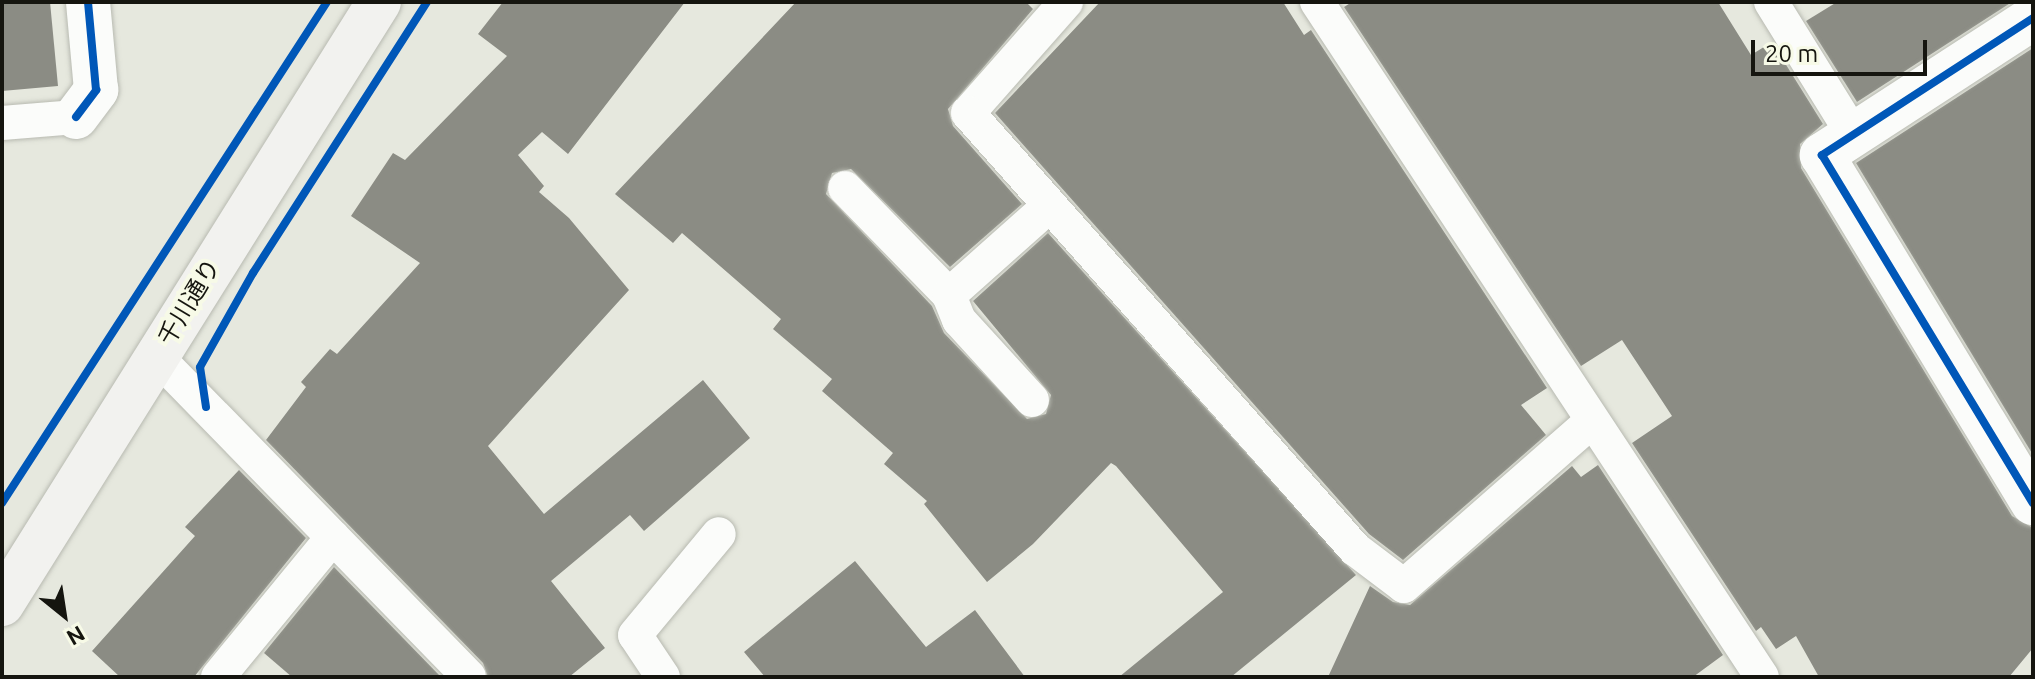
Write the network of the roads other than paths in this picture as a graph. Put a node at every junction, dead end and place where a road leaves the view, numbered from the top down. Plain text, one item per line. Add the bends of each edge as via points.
1 (88, 2) edge
2 (379, 2) edge
3 (1066, 2) edge
4 (1317, 2) edge
5 (1771, 2) edge
6 (2033, 18) edge
7 (76, 117) joint
8 (2, 123) edge
9 (1853, 134) junction
10 (845, 188) dead end
11 (1050, 205) junction
12 (949, 295) junction
13 (156, 356) junction
14 (1032, 400) dead end
15 (1591, 422) junction
16 (2033, 503) edge
17 (719, 534) dead end
18 (333, 537) junction
19 (2, 604) edge
20 (218, 677) edge
21 (469, 677) edge
22 (663, 677) edge
23 (1762, 677) edge

1 - 7 street via 96,90
2 - 13 main road, 千川通り
3 - 11 lane via 968,113
4 - 15 lane
5 - 9 lane
6 - 9 street
7 - 8 lane
9 - 16 street via 1822,155
10 - 12 lane
11 - 12 lane
11 - 15 lane via 1355,549 1404,586
12 - 14 lane via 959,320
13 - 18 lane
13 - 19 main road, 千川通り
15 - 23 lane
17 - 22 lane via 635,635
18 - 20 lane
18 - 21 lane

